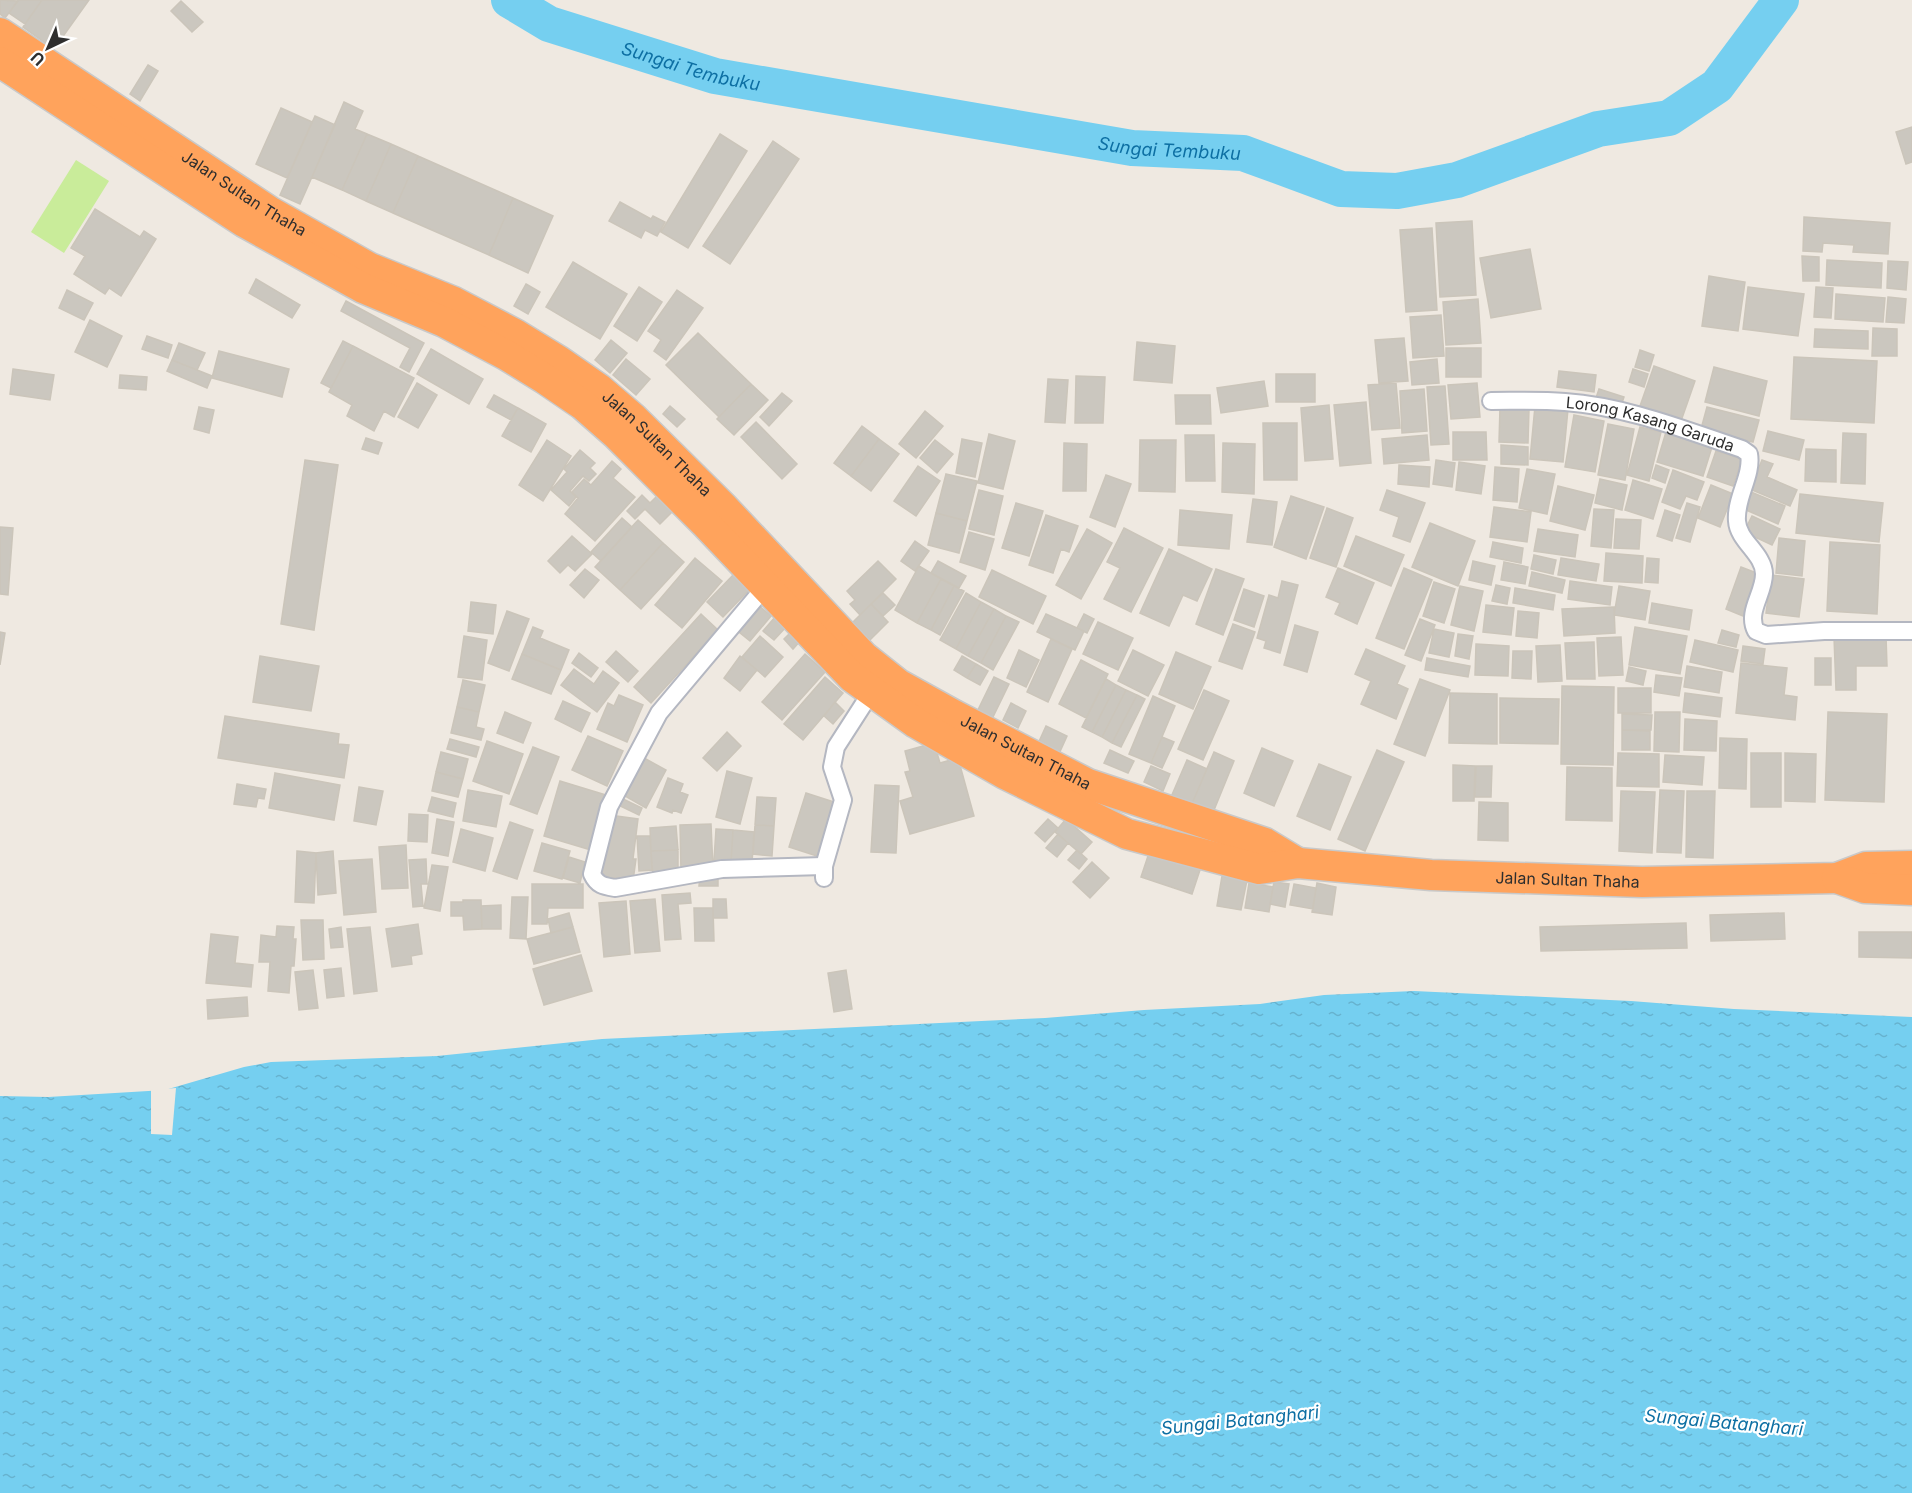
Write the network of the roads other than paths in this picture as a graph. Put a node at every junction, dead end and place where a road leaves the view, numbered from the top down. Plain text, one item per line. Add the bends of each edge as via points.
1 (0, 33) edge
2 (0, 62) edge
3 (310, 247) junction
4 (1491, 401) dead end
5 (715, 516) junction
6 (765, 587) junction
7 (1912, 631) edge
8 (872, 691) junction
9 (1010, 761) junction
10 (1912, 866) edge
11 (1837, 878) junction
12 (1912, 890) edge

1 - 3 highway, Jalan Sultan Thaha via 238,191
2 - 3 highway, Jalan Sultan Thaha via 244,222
3 - 5 highway, Jalan Sultan Thaha via 454,302 559,361 633,418
4 - 7 street, Lorong Kasang Garuda via 1566,402 1600,407 1742,449 1749,454 1750,461 1737,523 1764,573 1753,612 1756,631 1766,635
5 - 6 highway, Jalan Sultan Thaha
5 - 9 highway, Jalan Sultan Thaha via 864,657
6 - 8 highway, Jalan Sultan Thaha via 852,677
6 - 8 street via 659,713 609,807 591,874 596,882 615,888 722,869 824,872 843,800 832,767 836,747
8 - 9 highway, Jalan Sultan Thaha via 916,723
9 - 11 highway, Jalan Sultan Thaha via 1265,843 1298,863 1431,875 1642,882
10 - 11 highway via 1866,867
11 - 12 highway via 1865,888

